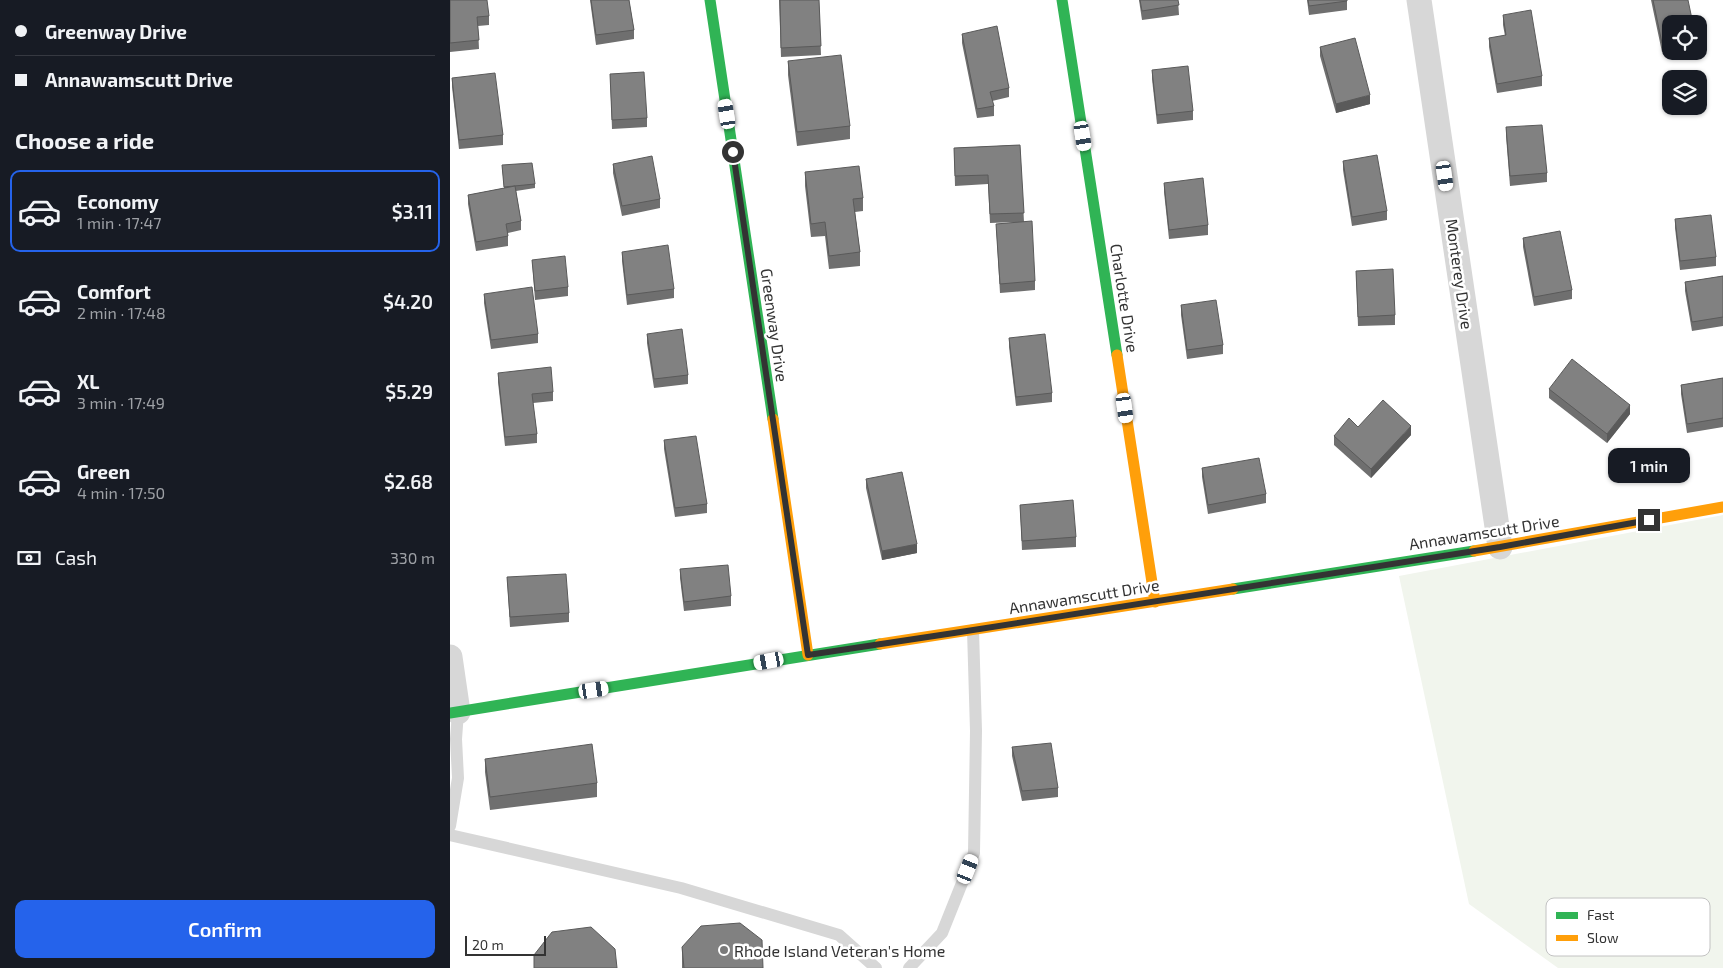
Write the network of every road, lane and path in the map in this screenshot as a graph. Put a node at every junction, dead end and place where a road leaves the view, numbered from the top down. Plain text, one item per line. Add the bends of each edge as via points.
1 (710, 0) edge
2 (1062, 0) edge
3 (1419, 0) edge
4 (1723, 507) edge
5 (1500, 547) junction
6 (1154, 602) junction
7 (973, 630) junction
8 (808, 655) junction
9 (450, 657) edge
10 (454, 712) edge
11 (450, 826) edge
12 (450, 835) edge
13 (876, 968) edge
14 (909, 968) edge

1 - 8 street, Greenway Drive
2 - 6 street, Charlotte Drive
3 - 5 street, Monterey Drive
4 - 5 street, Annawamscutt Drive
5 - 6 street, Annawamscutt Drive
6 - 7 street, Annawamscutt Drive
7 - 8 street, Annawamscutt Drive
7 - 14 lane via 976,731 974,853 942,933
8 - 10 street, Annawamscutt Drive
9 - 10 street
10 - 11 lane via 458,778
12 - 13 lane via 682,888 839,935

